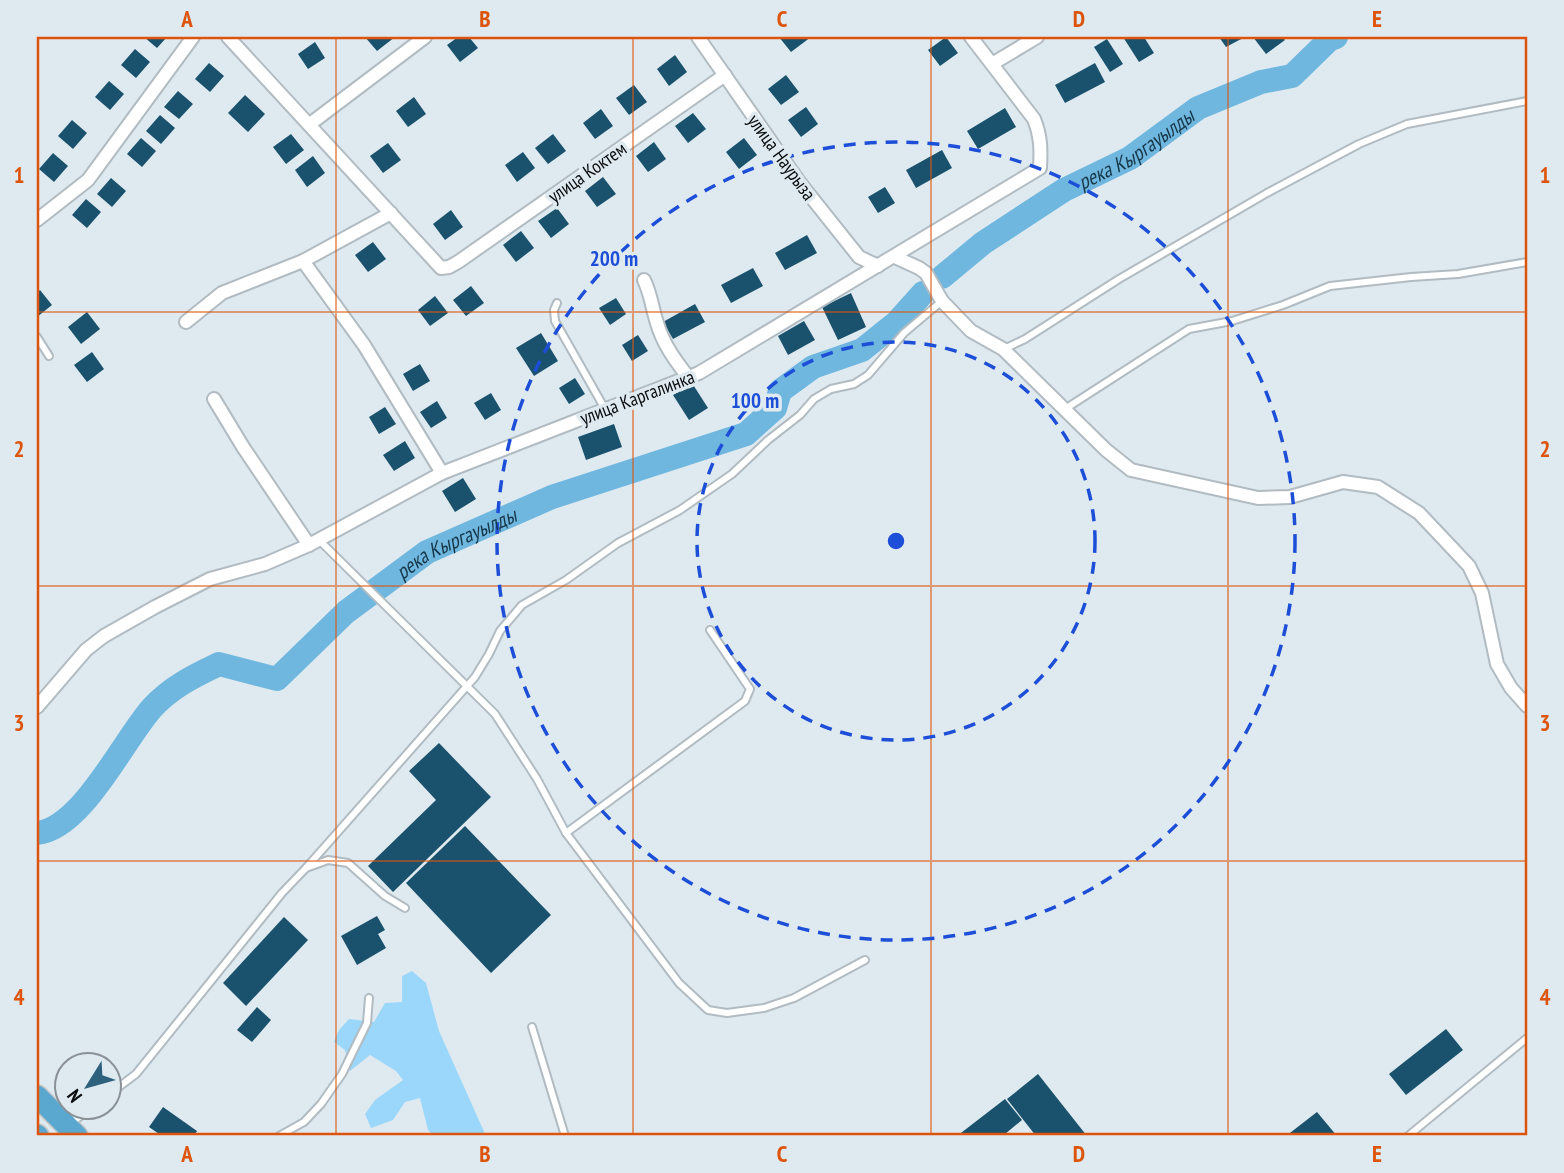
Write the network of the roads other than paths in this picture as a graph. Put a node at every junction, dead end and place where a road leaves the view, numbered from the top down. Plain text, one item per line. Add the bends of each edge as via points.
1 (193, 37) edge
2 (228, 37) edge
3 (425, 37) edge
4 (698, 37) edge
5 (971, 37) edge
6 (1037, 37) edge
7 (992, 64) junction
8 (724, 75) junction
9 (1527, 101) edge
10 (310, 124) junction
11 (391, 213) junction
12 (37, 220) edge
13 (895, 257) junction
14 (303, 261) junction
15 (1527, 262) edge
16 (878, 266) junction
17 (645, 280) dead end
18 (942, 300) junction
19 (557, 303) dead end
20 (186, 322) dead end
21 (37, 338) edge
22 (1003, 349) junction
23 (49, 356) dead end
24 (688, 377) junction
25 (214, 399) dead end
26 (605, 409) junction
27 (1065, 409) junction
28 (442, 473) junction
29 (314, 542) junction
30 (710, 630) dead end
31 (467, 686) junction
32 (1527, 706) edge
33 (37, 707) edge
34 (566, 833) junction
35 (306, 868) junction
36 (405, 908) dead end
37 (864, 960) dead end
38 (369, 998) dead end
39 (532, 1027) dead end
40 (1527, 1038) edge
41 (122, 1084) edge
42 (37, 1096) edge
43 (72, 1131) edge
44 (279, 1136) edge
45 (565, 1136) edge
46 (1408, 1136) edge

1 - 12 street via 88,180
2 - 10 street
3 - 10 street
4 - 8 street, улица Наурыза
5 - 7 street
6 - 7 street
7 - 13 street, улица Каргалинка via 1034,119 1040,168
8 - 11 street, улица Коктем via 449,267 441,268
8 - 16 street, улица Наурыза via 859,257
9 - 22 lane via 1407,124 1359,144 1221,219
10 - 11 street
11 - 14 street
13 - 16 street, улица Каргалинка
13 - 18 street via 926,273
14 - 20 street via 222,293
14 - 28 street via 364,345
15 - 27 lane via 1458,274 1330,286 1232,321 1189,329
16 - 24 street, улица Каргалинка
17 - 24 street via 669,351
18 - 22 street via 971,331
18 - 31 lane via 904,333 868,375 814,399 732,474 522,605 500,631
19 - 26 lane via 555,321
21 - 23 lane
22 - 27 street
24 - 26 street, улица Каргалинка
25 - 29 street via 243,447
26 - 28 street, улица Каргалинка
27 - 32 street via 1131,470 1258,498 1290,497 1342,482 1378,486 1419,513 1469,566 1482,593 1497,664
28 - 29 street, улица Каргалинка
29 - 31 lane
29 - 33 street, улица Каргалинка via 265,564 211,579 104,636
30 - 34 lane via 750,689 745,701
31 - 34 lane via 495,714
31 - 35 lane
34 - 37 lane via 679,983 708,1010 764,1009
35 - 36 lane via 328,860 348,863
35 - 41 lane via 136,1074
38 - 44 lane via 367,1023 342,1074 304,1122
39 - 45 lane
40 - 46 lane
42 - 43 highway

